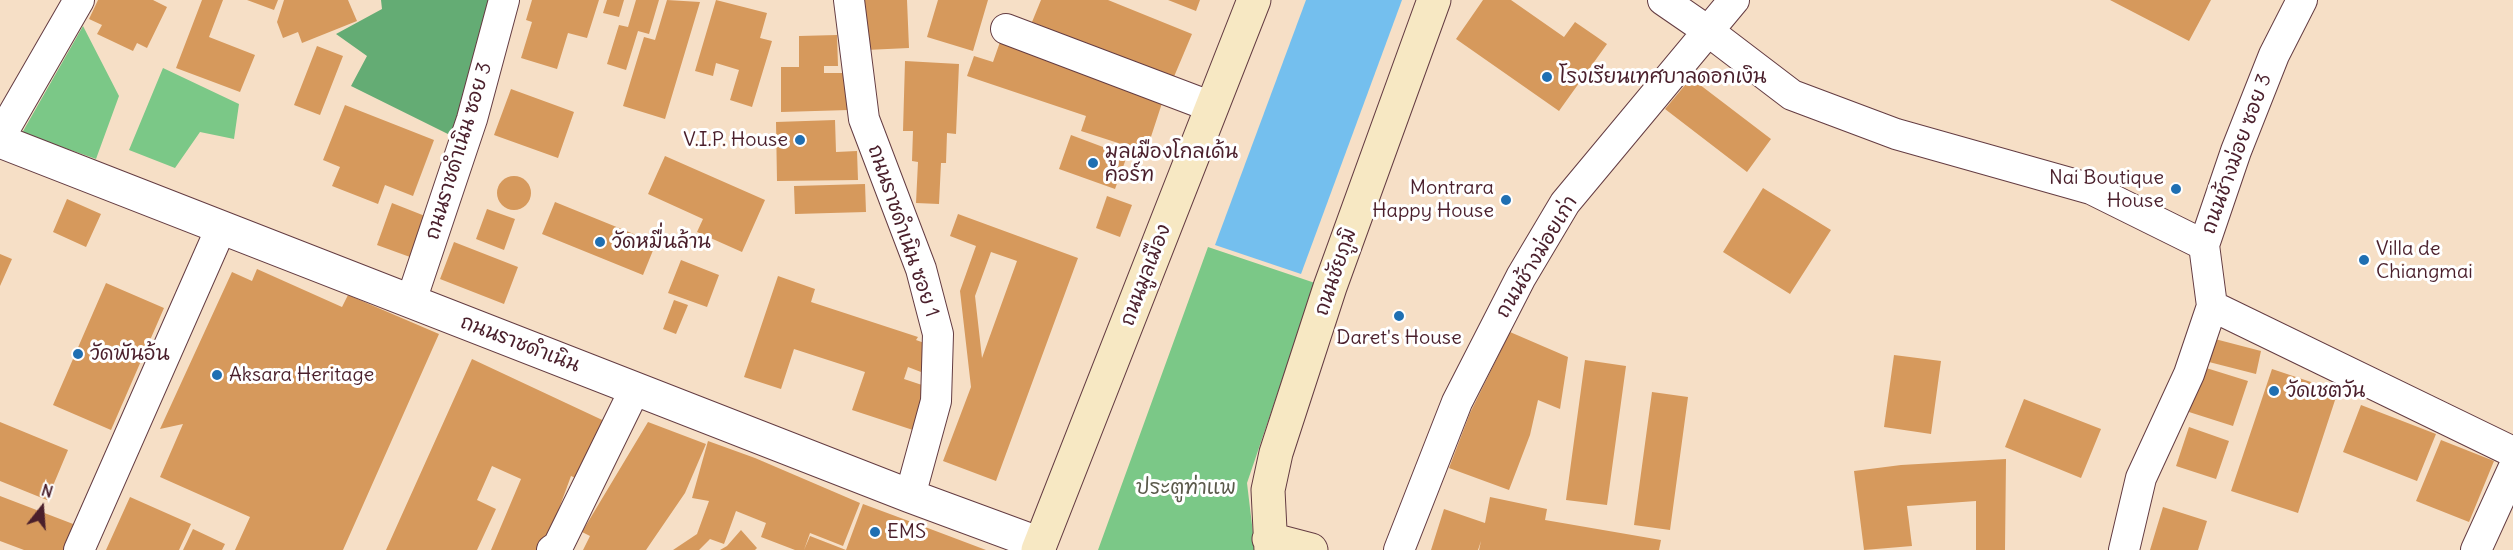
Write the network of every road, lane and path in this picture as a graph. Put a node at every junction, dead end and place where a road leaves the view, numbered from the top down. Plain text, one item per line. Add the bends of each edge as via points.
1 (79, 0) edge
2 (504, 0) edge
3 (849, 0) edge
4 (1254, 0) edge
5 (1434, 0) edge
6 (1663, 0) edge
7 (1734, 0) edge
8 (2302, 0) edge
9 (1005, 29) dead end
10 (1708, 31) junction
11 (1212, 107) junction
12 (0, 139) edge
13 (222, 228) junction
14 (2204, 245) junction
15 (411, 301) junction
16 (2212, 306) junction
17 (635, 389) junction
18 (2513, 452) edge
19 (2513, 469) edge
20 (910, 496) junction
21 (1270, 544) edge
22 (1039, 547) edge
23 (79, 550) edge
24 (552, 550) edge
25 (1311, 550) edge
26 (1399, 550) edge
27 (2124, 550) edge
28 (2476, 550) edge

1 - 12 street
2 - 15 street, ถนนราชดำเนิน ซอย 3 via 472,119
3 - 20 street, ถนนราชดำเนิน ซอย 1 via 864,119 921,269 938,334 936,401
4 - 11 main road, ถนนมูลเมือง
5 - 21 main road, ถนนชัยภูมิ via 1330,286 1276,453 1268,490
6 - 10 street
7 - 10 street, ถนนช้างม่อยเก่า
8 - 14 street, ถนนช้างม่อย ซอย 3 via 2274,56 2236,151
9 - 11 street
10 - 14 street via 1792,95 1896,134 2091,189
10 - 26 street, ถนนช้างม่อยเก่า via 1559,212 1456,402
11 - 22 main road, ถนนมูลเมือง
12 - 13 street, ถนนราชดำเนิน
13 - 15 street, ถนนราชดำเนิน
13 - 23 street
14 - 16 street, ถนนช้างม่อย ซอย 3
15 - 17 street, ถนนราชดำเนิน
16 - 18 street
16 - 27 street, ถนนช้างม่อย ซอย 3 via 2189,375 2140,478
17 - 20 street, ถนนราชดำเนิน
17 - 24 street via 558,546
19 - 28 street
20 - 22 street, ถนนราชดำเนิน
21 - 25 main road

